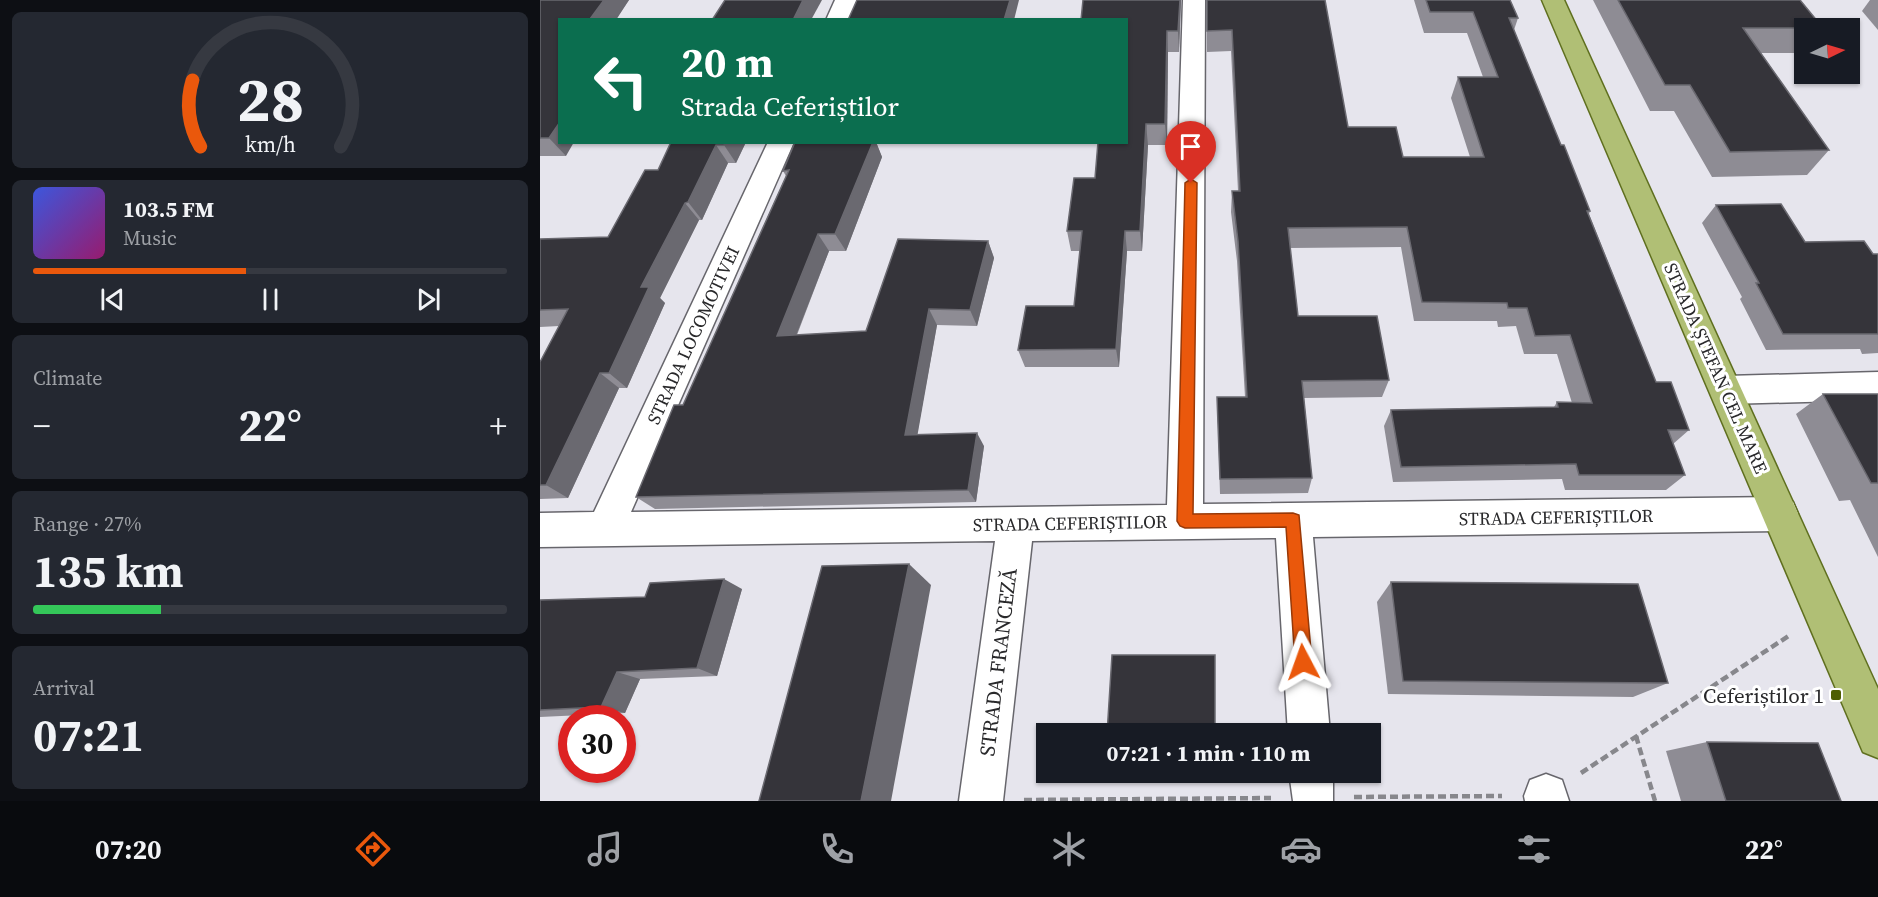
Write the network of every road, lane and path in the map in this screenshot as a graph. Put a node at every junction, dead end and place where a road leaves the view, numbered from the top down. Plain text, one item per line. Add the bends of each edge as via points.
1 (846, 0) edge
2 (1194, 0) edge
3 (1553, 0) edge
4 (838, 18) edge
5 (780, 144) edge
6 (1878, 386) edge
7 (1726, 390) junction
8 (1780, 514) junction
9 (1293, 520) junction
10 (1185, 521) junction
11 (1016, 524) junction
12 (605, 529) junction
13 (540, 530) edge
14 (1824, 612) junction
15 (1307, 723) edge
16 (1636, 736) junction
17 (1878, 736) edge
18 (1312, 785) edge
19 (1547, 798) edge
20 (981, 801) edge
21 (1655, 801) edge

1 - 4 street
2 - 10 street
3 - 7 main road, STRADA ȘTEFAN CEL MARE
5 - 12 street, STRADA LOCOMOTIVEI
6 - 7 street
7 - 8 main road, STRADA ȘTEFAN CEL MARE
8 - 9 street, STRADA CEFERIȘTILOR
8 - 14 main road, STRADA ȘTEFAN CEL MARE
9 - 10 street, STRADA CEFERIȘTILOR
9 - 15 street
10 - 11 street, STRADA CEFERIȘTILOR
11 - 12 street, STRADA CEFERIȘTILOR
11 - 20 street, STRADA FRANCEZĂ
12 - 13 street, STRADA CEFERIȘTILOR
14 - 16 path
14 - 17 main road, STRADA ȘTEFAN CEL MARE
16 - 19 path
16 - 21 path
18 - 19 path
18 - 20 path

